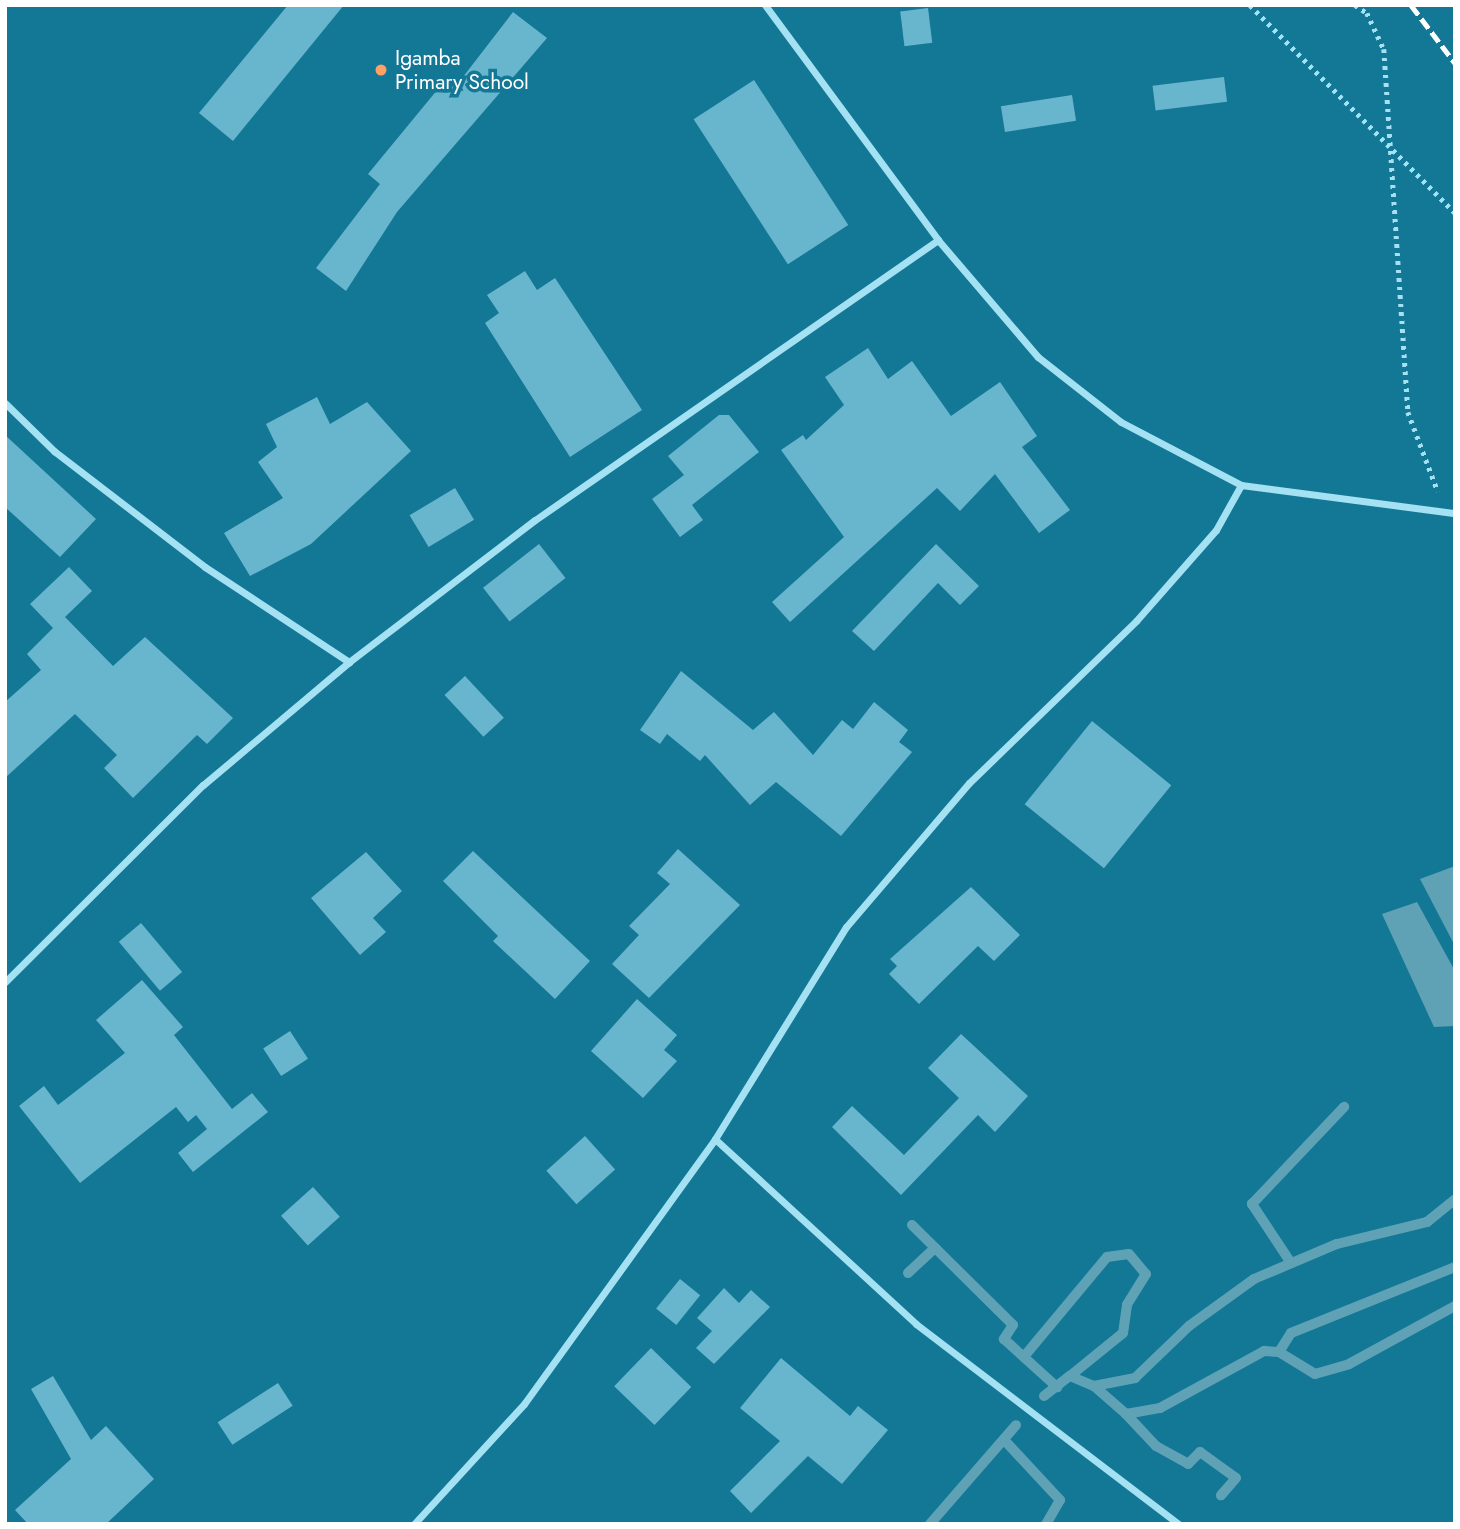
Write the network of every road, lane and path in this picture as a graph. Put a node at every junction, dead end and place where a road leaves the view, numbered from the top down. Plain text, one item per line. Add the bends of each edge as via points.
1 (765, 5) edge
2 (1250, 5) edge
3 (1355, 5) edge
4 (1389, 142) junction
5 (1455, 213) edge
6 (938, 240) junction
7 (5, 403) edge
8 (1241, 485) junction
9 (1446, 512) junction
10 (1455, 513) edge
11 (349, 662) junction
12 (5, 970) edge
13 (8, 979) edge
14 (715, 1139) junction
15 (414, 1524) edge
16 (1180, 1524) edge

1 - 6 street
2 - 4 path
3 - 4 path via 1367,13 1384,49
4 - 5 path
4 - 9 path via 1408,412
6 - 8 street via 1038,357 1121,422
6 - 11 street via 535,520
7 - 11 street via 54,451 205,567
8 - 9 street
8 - 14 street via 1216,530 1145,611 969,783 846,927
9 - 10 street
11 - 13 street via 202,785
12 - 13 street
14 - 15 street via 524,1404
14 - 16 street via 916,1324

